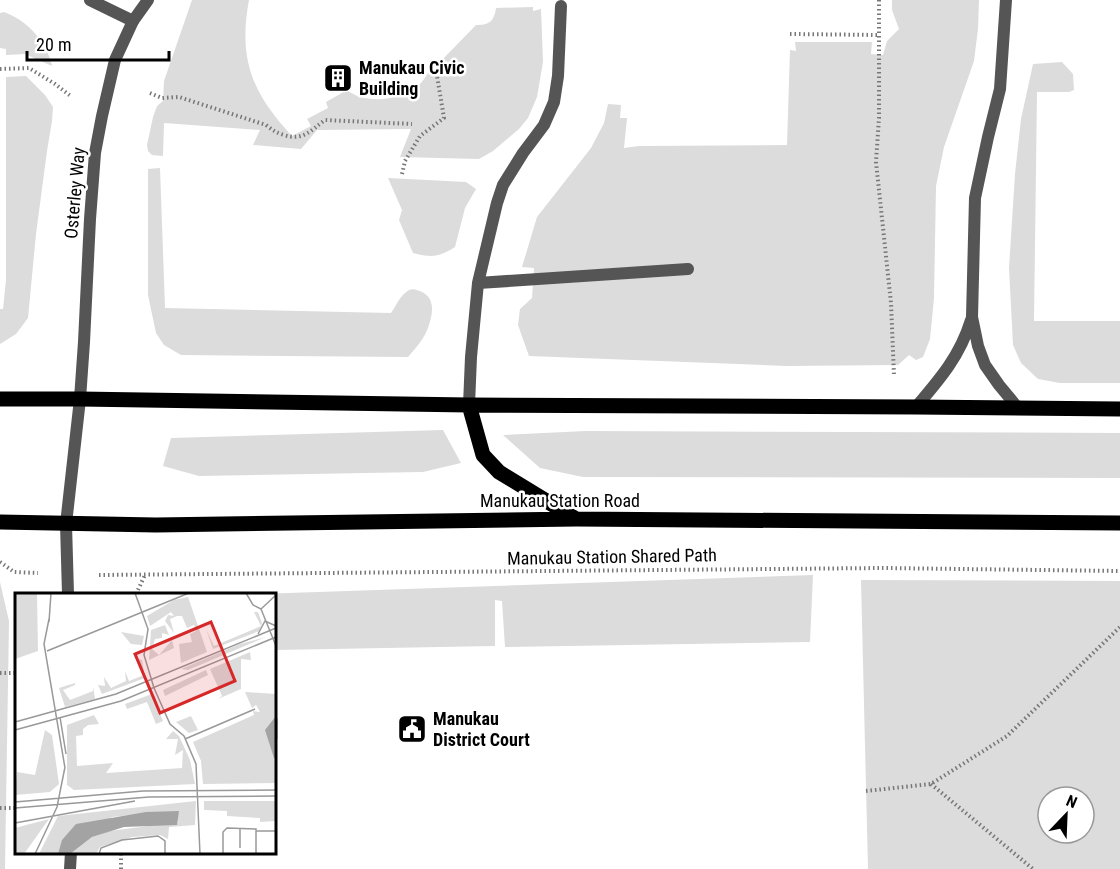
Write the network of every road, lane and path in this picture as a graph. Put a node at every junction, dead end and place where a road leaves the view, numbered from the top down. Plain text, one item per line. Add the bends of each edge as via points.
1 (90, 0) edge
2 (148, 0) edge
3 (879, 0) edge
4 (1006, 0) edge
5 (561, 6) dead end
6 (133, 21) junction
7 (790, 34) dead end
8 (879, 35) junction
9 (435, 64) dead end
10 (0, 69) edge
11 (150, 93) dead end
12 (72, 97) dead end
13 (412, 124) dead end
14 (402, 174) dead end
15 (688, 269) dead end
16 (478, 283) junction
17 (972, 317) junction
18 (0, 399) edge
19 (80, 399) junction
20 (469, 405) junction
21 (892, 407) junction
22 (916, 407) junction
23 (1018, 408) junction
24 (1120, 409) edge
25 (576, 519) junction
26 (0, 522) edge
27 (66, 524) junction
28 (1120, 524) edge
29 (0, 562) edge
30 (1120, 571) edge
31 (32, 573) dead end
32 (105, 575) dead end
33 (145, 575) junction
34 (68, 593) edge
35 (136, 593) edge
36 (1120, 627) edge
37 (931, 784) junction
38 (866, 791) dead end
39 (71, 854) edge
40 (70, 869) edge
41 (1033, 869) edge

1 - 6 street
2 - 6 street, Osterley Way
3 - 8 path
4 - 17 street via 1000,89 975,198
5 - 16 street via 554,102 544,125 503,185
6 - 19 street, Osterley Way via 115,60 95,153
7 - 8 path
8 - 21 path via 876,162 891,303
9 - 14 path via 444,118 420,136
10 - 12 path via 28,68
11 - 13 path via 162,98 179,97 298,138 325,120
15 - 16 street
16 - 20 street
17 - 22 street via 957,355
17 - 23 street via 985,365
18 - 19 main road
19 - 20 main road
19 - 27 street, Osterley Way
20 - 21 main road
20 - 25 main road via 483,455 491,464
21 - 22 main road
22 - 23 main road
23 - 24 main road
25 - 27 main road, Manukau Station Road
25 - 28 main road, Manukau Station Road
26 - 27 main road, Manukau Station Road
27 - 34 street, Osterley Way
29 - 31 path via 14,572
30 - 33 path, Manukau Station Shared Path via 871,568
32 - 33 path, Manukau Station Shared Path
33 - 35 path
36 - 37 path via 1006,736
37 - 38 path
37 - 41 path
39 - 40 street

